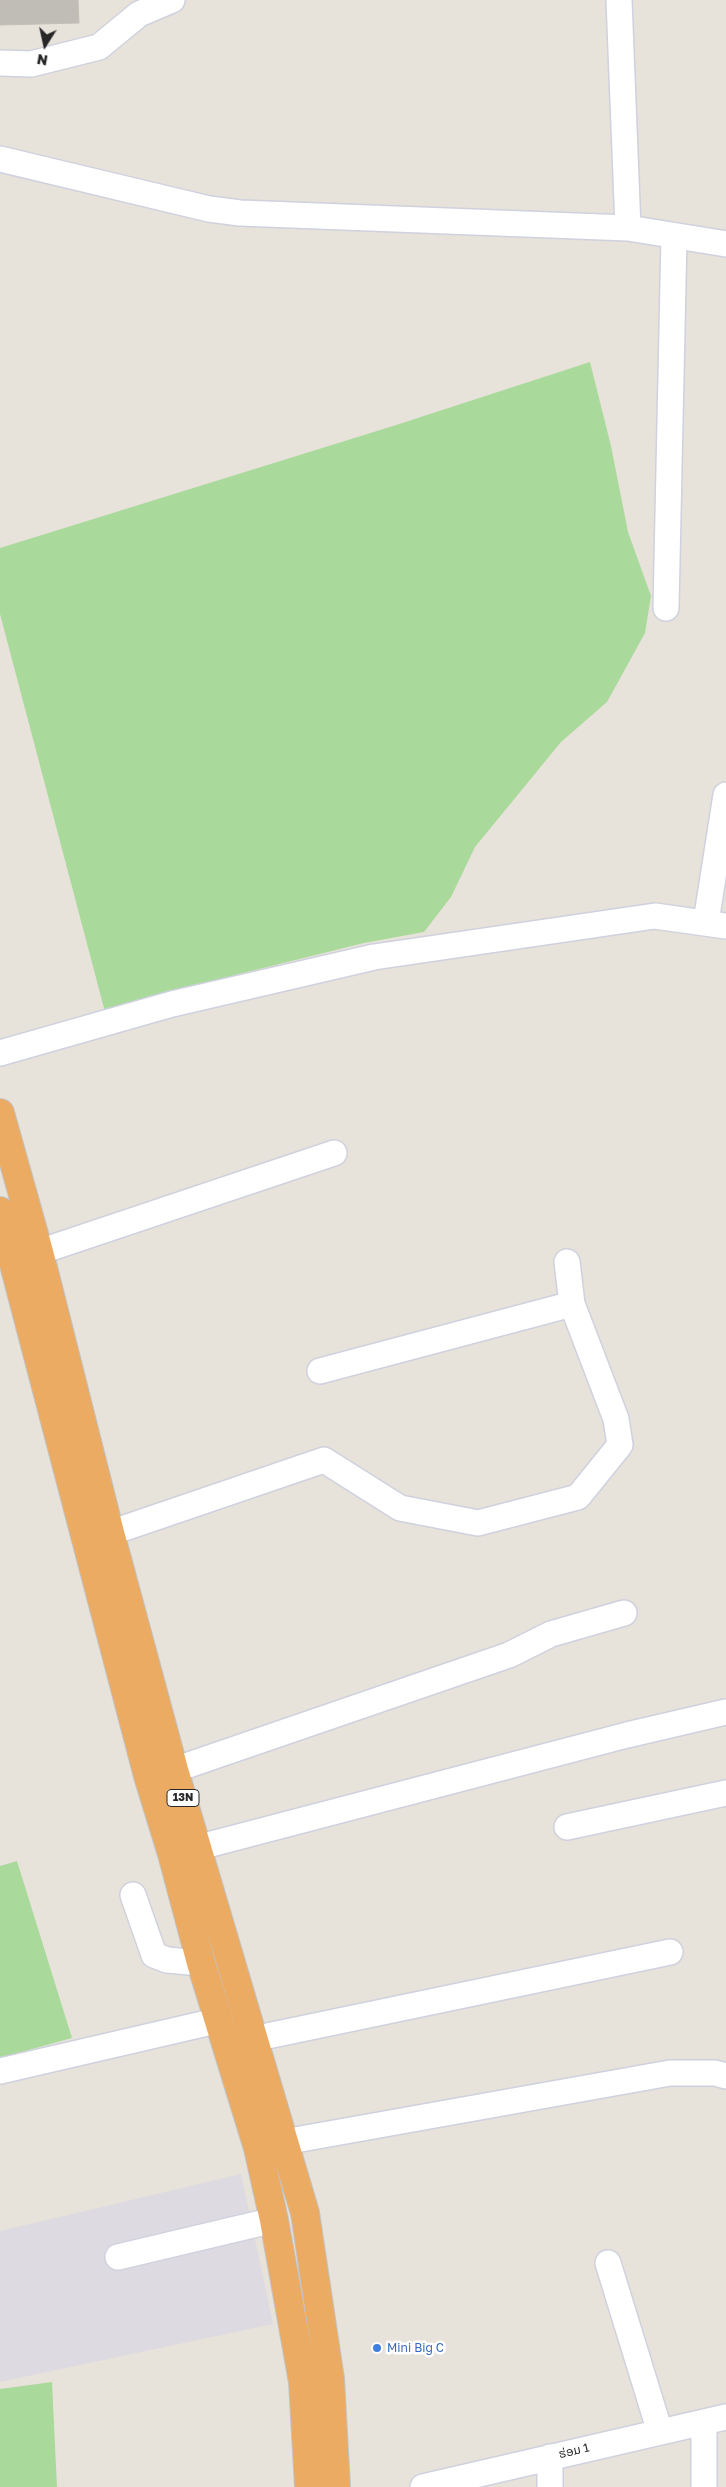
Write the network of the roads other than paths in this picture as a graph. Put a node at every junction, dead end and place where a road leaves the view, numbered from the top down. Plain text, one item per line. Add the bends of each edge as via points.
1 (172, 0) edge
2 (619, 0) edge
3 (0, 63) edge
4 (0, 159) edge
5 (628, 228) junction
6 (674, 236) junction
7 (726, 244) edge
8 (666, 608) dead end
9 (726, 796) edge
10 (716, 924) edge
11 (0, 1053) edge
12 (0, 1113) edge
13 (334, 1153) dead end
14 (0, 1211) edge
15 (39, 1252) junction
16 (567, 1262) dead end
17 (572, 1304) junction
18 (320, 1371) dead end
19 (110, 1533) junction
20 (624, 1613) dead end
21 (726, 1712) edge
22 (174, 1770) junction
23 (726, 1793) edge
24 (567, 1827) dead end
25 (198, 1848) junction
26 (172, 1854) junction
27 (134, 1895) dead end
28 (670, 1952) dead end
29 (201, 1963) junction
30 (220, 2020) junction
31 (253, 2039) junction
32 (0, 2071) edge
33 (726, 2076) edge
34 (284, 2142) junction
35 (274, 2220) junction
36 (118, 2258) dead end
37 (608, 2263) dead end
38 (715, 2419) edge
39 (660, 2432) junction
40 (550, 2457) junction
41 (309, 2487) edge
42 (336, 2487) edge
43 (423, 2487) edge
44 (550, 2487) edge
45 (704, 2487) edge

1 - 3 street via 139,14 99,47 31,64
2 - 5 street
4 - 5 street via 216,210
5 - 6 street
6 - 7 street
6 - 8 street
9 - 10 street
10 - 11 street via 655,916 374,957 172,1004
12 - 15 highway, 13N
13 - 15 street
14 - 26 highway, 13N via 84,1540
15 - 19 highway, 13N
16 - 17 street
17 - 18 street
17 - 19 street via 616,1419 620,1445 578,1497 478,1523 400,1508 324,1460
19 - 22 highway, 13N
20 - 22 street via 551,1634 509,1656
21 - 25 street
22 - 25 highway, 13N
23 - 24 street
25 - 26 street
25 - 31 highway, 13N
26 - 29 highway, 13N
27 - 29 street via 154,1955 167,1960
28 - 31 street
29 - 30 highway, 13N
30 - 32 street
30 - 35 highway, 13N via 258,2148
31 - 34 highway, 13N
33 - 34 street via 670,2073
34 - 42 highway, 13N via 305,2213 330,2378
35 - 36 street
35 - 41 highway, 13N via 303,2382
37 - 39 street
38 - 39 street, ຮ່ອມ 1
38 - 45 street
39 - 40 street, ຮ່ອມ 1
40 - 43 street, ຮ່ອມ 1
40 - 44 street

